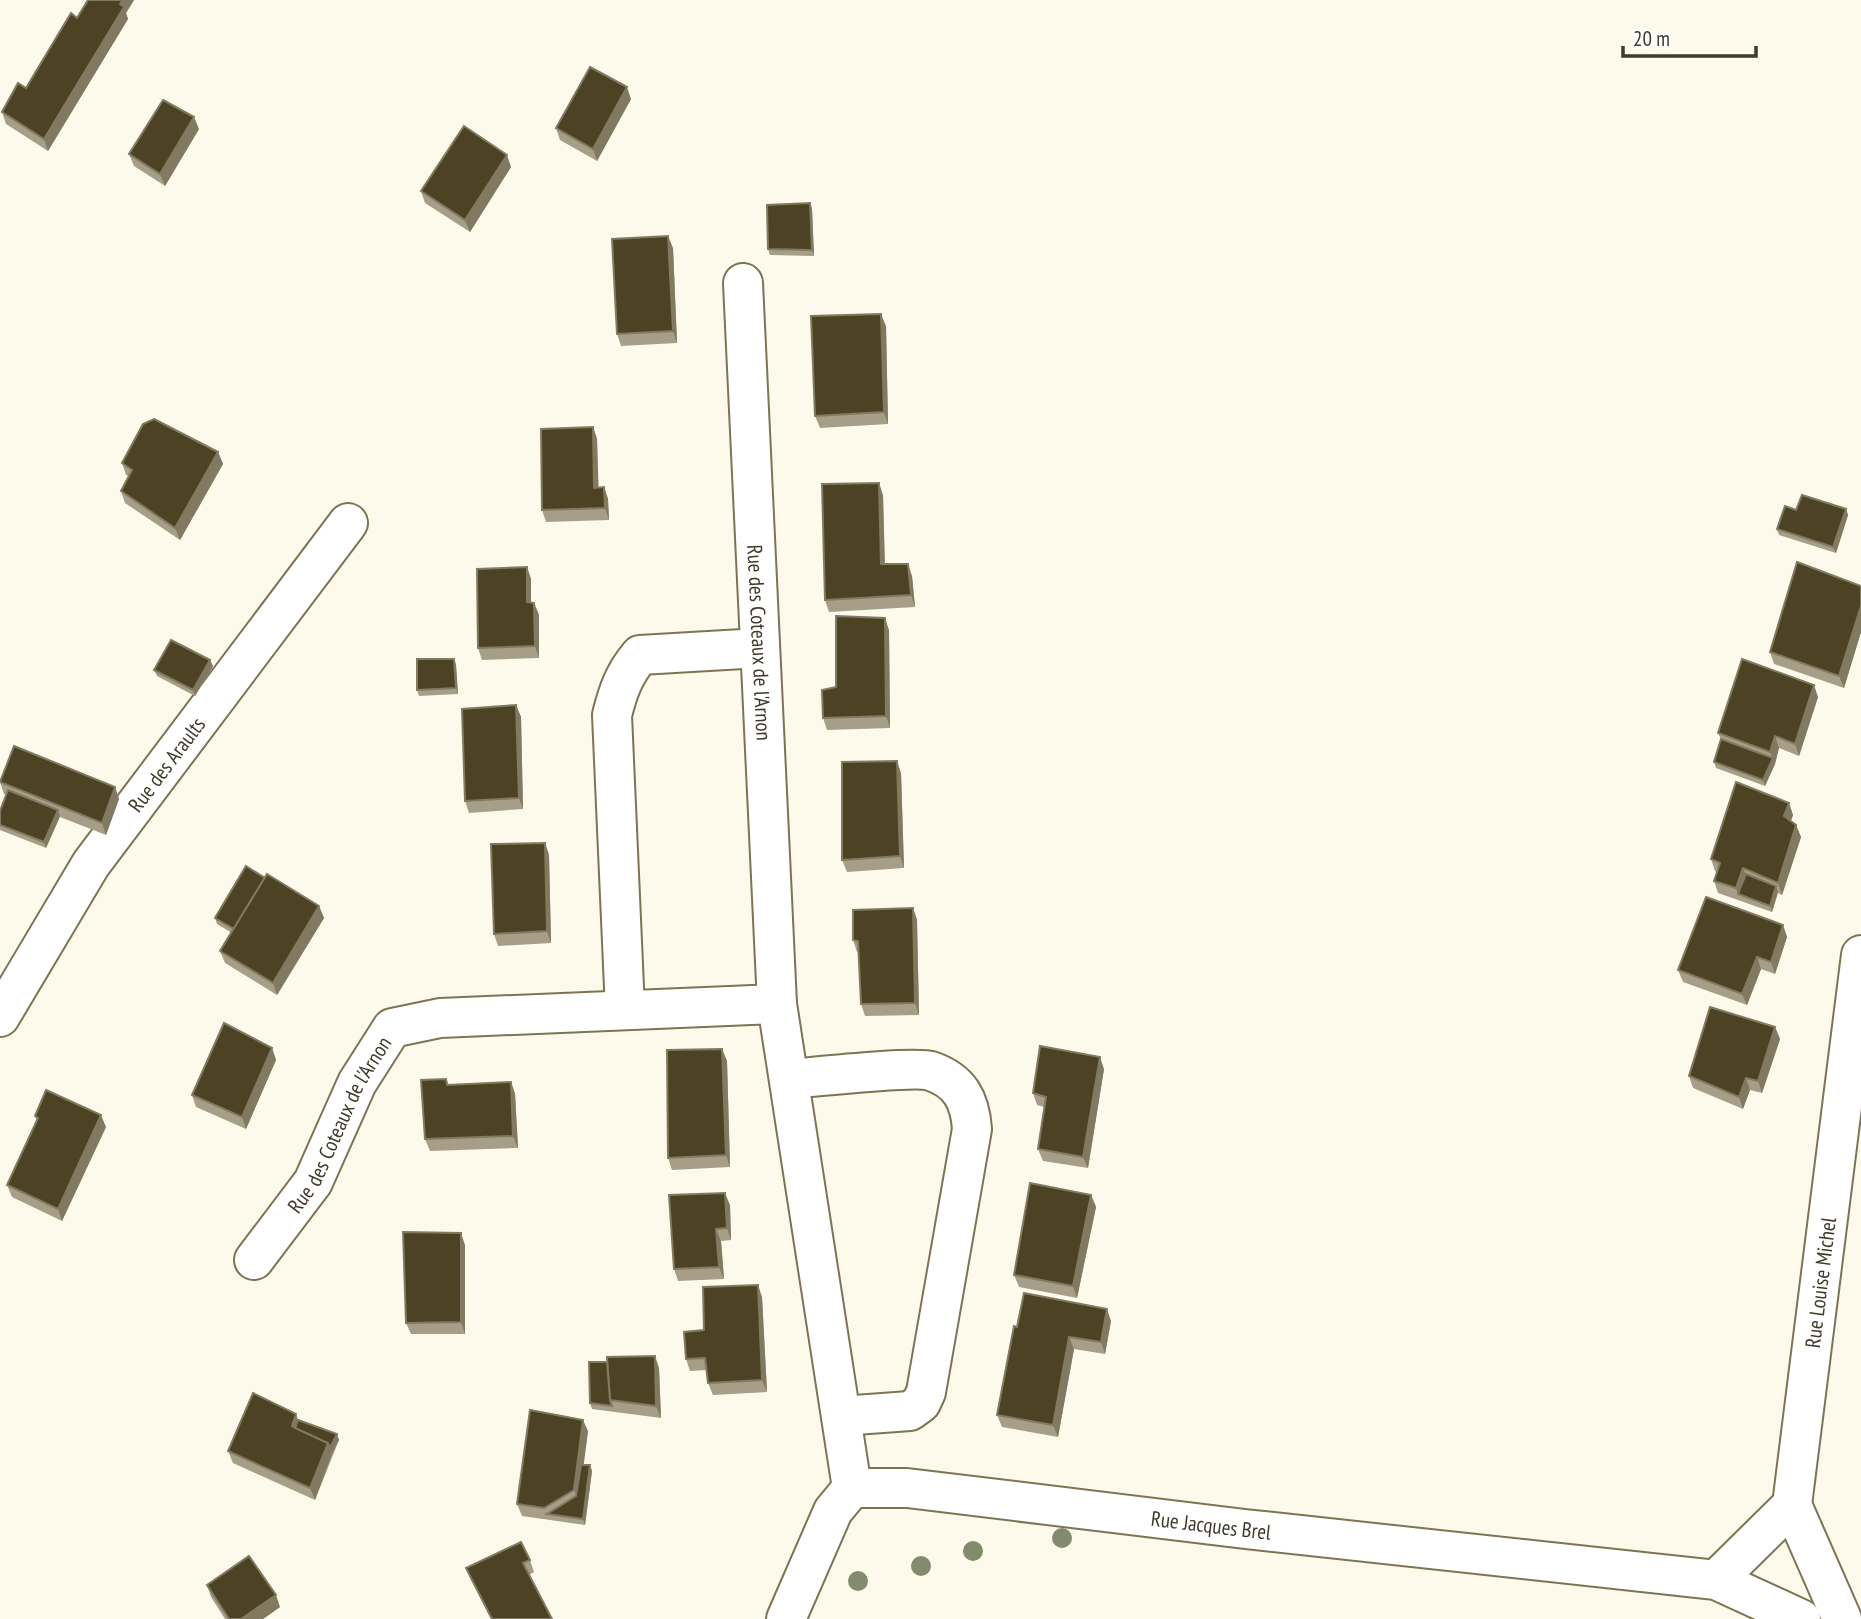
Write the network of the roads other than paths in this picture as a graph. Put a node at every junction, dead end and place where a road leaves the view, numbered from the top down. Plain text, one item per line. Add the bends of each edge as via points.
1 (743, 283) dead end
2 (348, 523) dead end
3 (760, 648) junction
4 (1861, 955) edge
5 (777, 1004) junction
6 (625, 1010) junction
7 (0, 1017) edge
8 (789, 1079) junction
9 (254, 1260) dead end
10 (841, 1416) junction
11 (852, 1488) junction
12 (1792, 1505) junction
13 (1716, 1580) junction
14 (786, 1619) edge
15 (1801, 1619) edge
16 (1842, 1619) edge

1 - 3 street, Rue des Coteaux de l'Arnon
2 - 7 street, Rue des Araults via 91,864
3 - 5 street, Rue des Coteaux de l'Arnon
3 - 6 street via 640,655 618,689 612,715
4 - 12 street, Rue Louise Michel
5 - 6 street, Rue des Coteaux de l'Arnon
5 - 8 street, Rue des Coteaux de l'Arnon
6 - 9 street, Rue des Coteaux de l'Arnon via 440,1018 392,1028 357,1083 313,1182
8 - 10 street, Rue des Coteaux de l'Arnon
8 - 10 street via 928,1070 951,1082 970,1105 972,1129 926,1392 910,1411
10 - 11 street, Rue des Coteaux de l'Arnon
11 - 13 street, Rue Jacques Brel via 907,1488
11 - 14 street via 833,1511
12 - 13 street
12 - 16 street
13 - 15 street, Rue Jacques Brel

